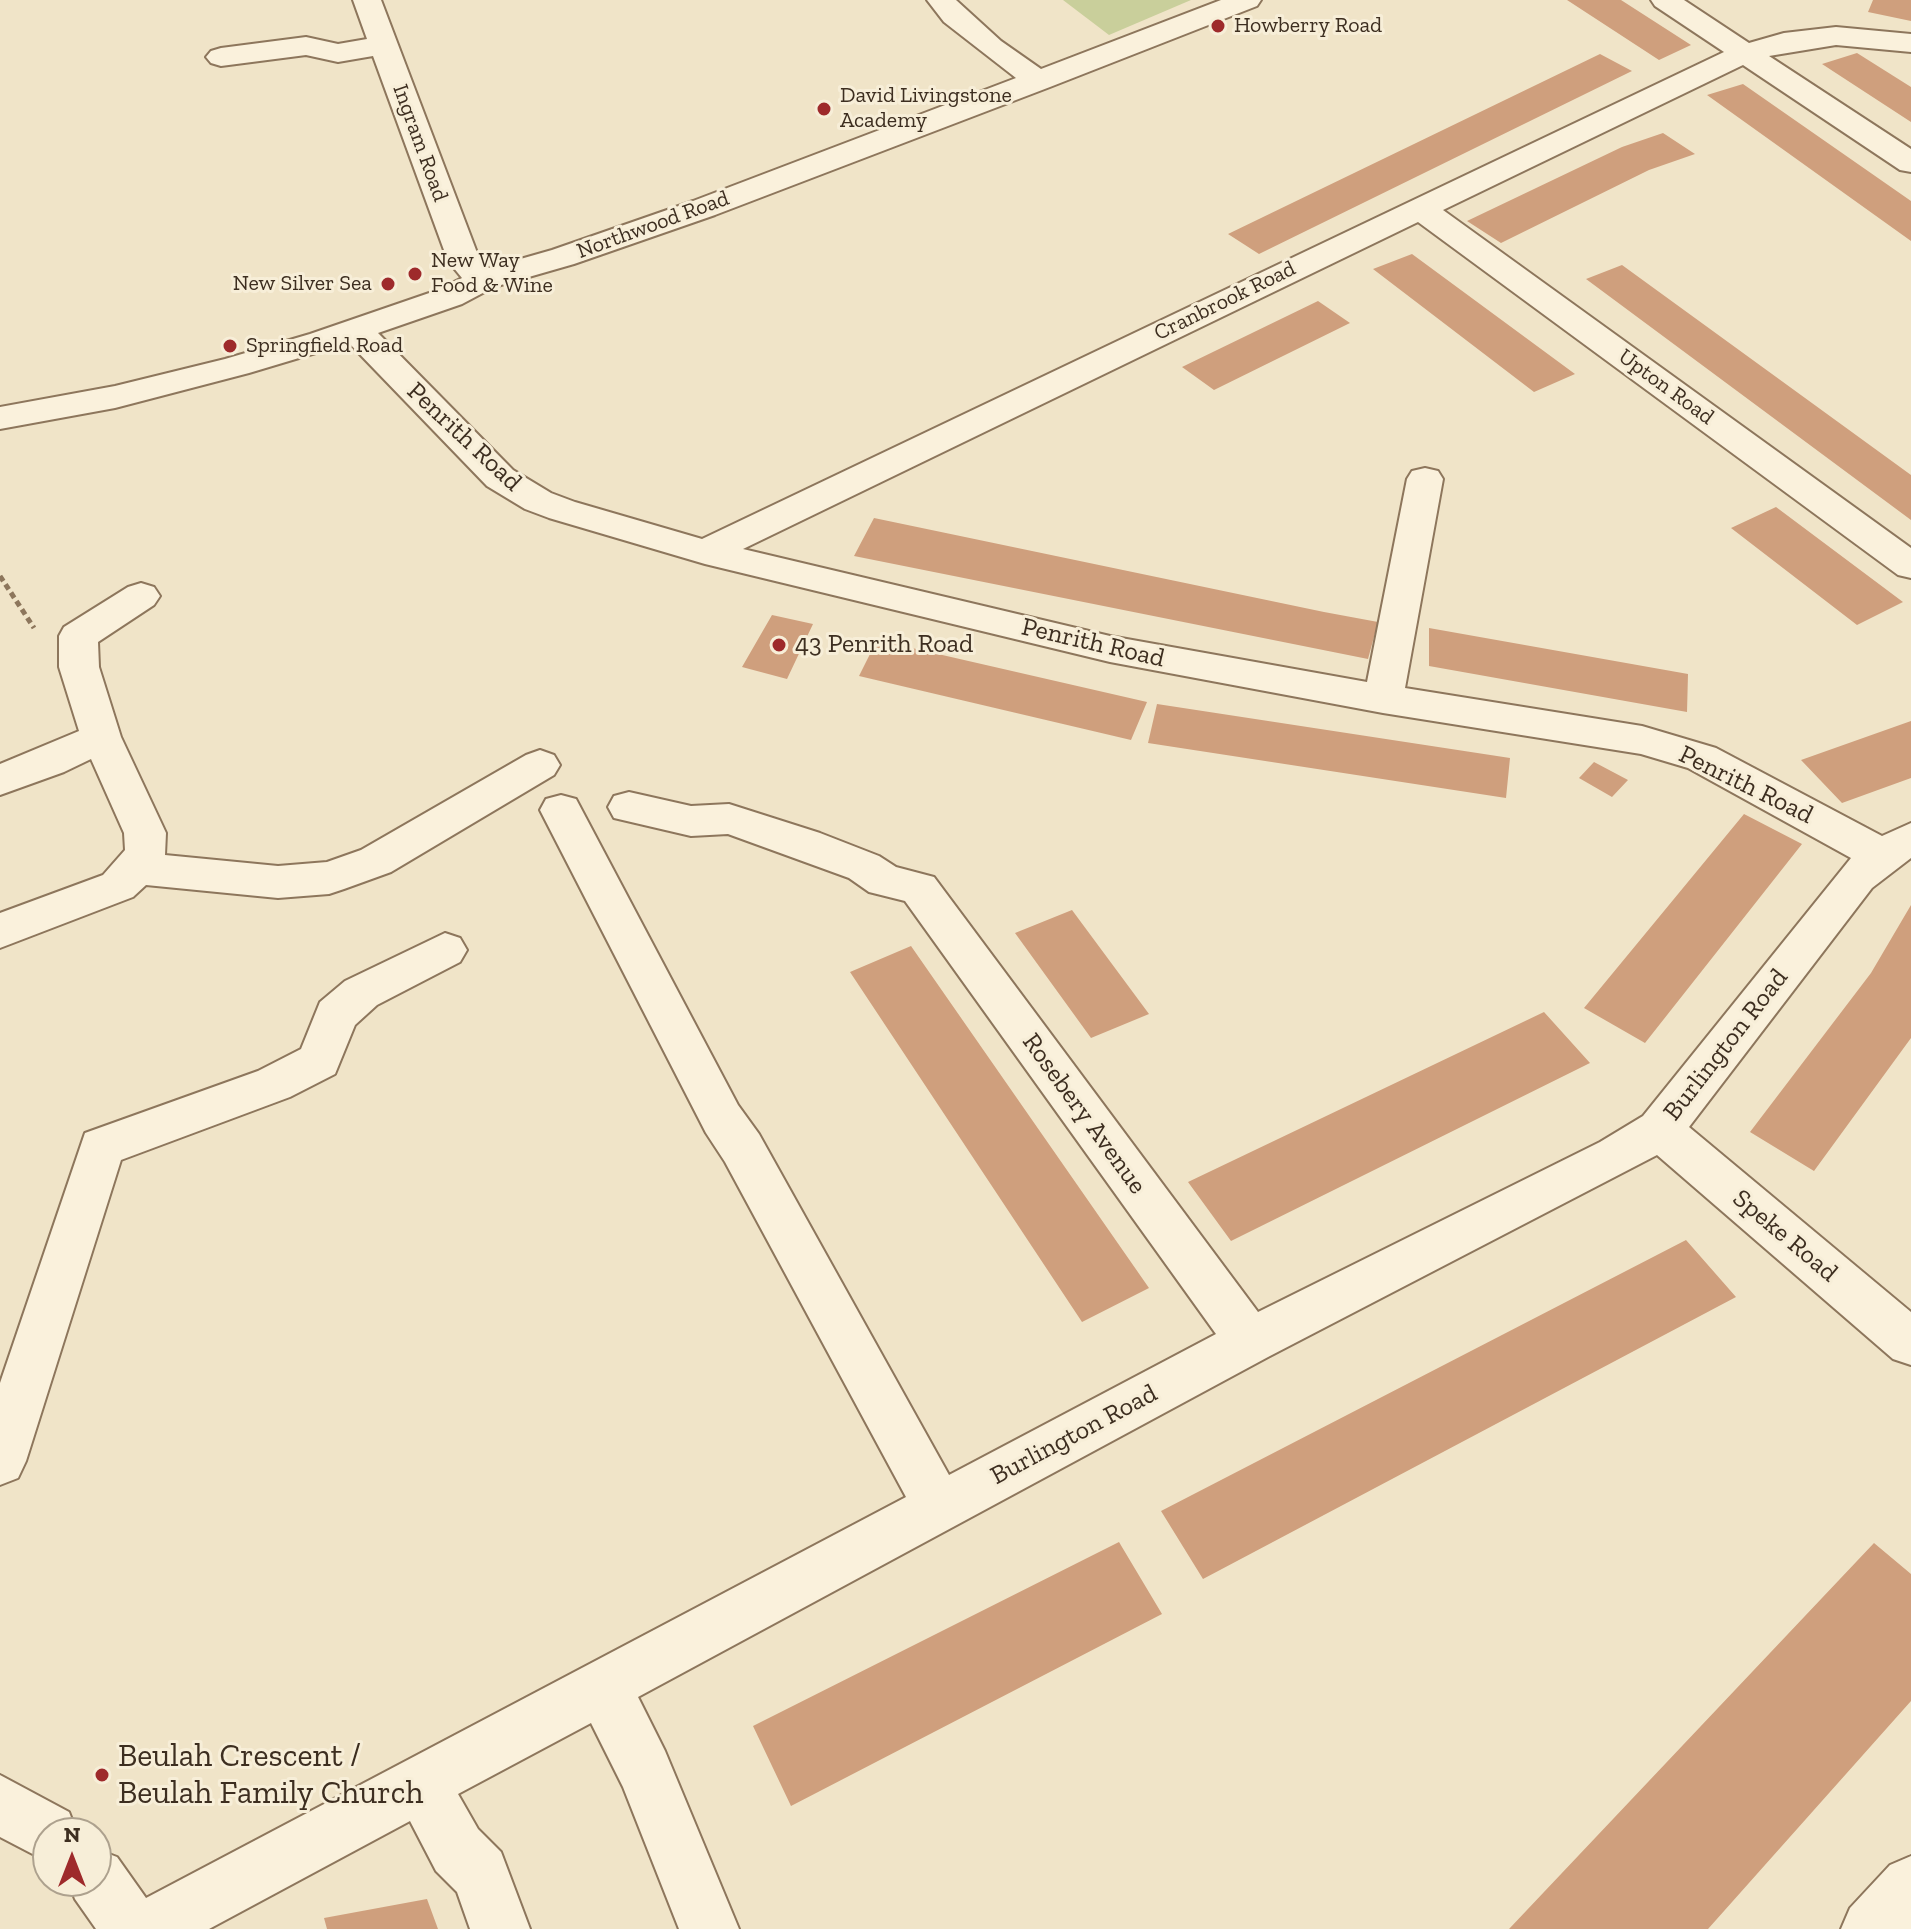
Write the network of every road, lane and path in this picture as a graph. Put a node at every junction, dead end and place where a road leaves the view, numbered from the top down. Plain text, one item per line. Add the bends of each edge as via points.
1 (367, 0) edge
2 (941, 0) edge
3 (1247, 0) edge
4 (1665, 0) edge
5 (1911, 43) edge
6 (384, 45) junction
7 (1746, 53) junction
8 (221, 57) dead end
9 (1040, 81) junction
10 (1911, 163) edge
11 (1420, 208) junction
12 (482, 280) junction
13 (355, 329) junction
14 (0, 418) edge
15 (1425, 479) dead end
16 (705, 552) junction
17 (1911, 566) edge
18 (0, 576) edge
19 (141, 596) dead end
20 (78, 636) junction
21 (1383, 699) junction
22 (101, 737) junction
23 (540, 765) dead end
24 (0, 780) edge
25 (629, 807) dead end
26 (561, 810) dead end
27 (1897, 847) edge
28 (137, 868) junction
29 (0, 931) edge
30 (445, 950) dead end
31 (1660, 1130) junction
32 (1250, 1341) junction
33 (1911, 1343) edge
34 (0, 1461) edge
35 (939, 1507) junction
36 (603, 1687) junction
37 (421, 1784) junction
38 (0, 1804) edge
39 (32, 1823) edge
40 (1911, 1886) edge
41 (109, 1897) edge
42 (132, 1929) edge
43 (149, 1929) edge
44 (500, 1929) edge
45 (709, 1929) edge
46 (1871, 1929) edge

1 - 6 street, Ingram Road
2 - 9 street via 982,39
3 - 9 street, Northwood Road
4 - 7 street
5 - 7 street, Cranbrook Road via 1836,36
6 - 8 street via 338,53 306,46
6 - 12 street, Ingram Road via 464,261
7 - 10 street
7 - 11 street, Cranbrook Road
9 - 12 street, Northwood Road via 627,235
11 - 16 street, Cranbrook Road
11 - 17 street, Upton Road
12 - 13 street, Northwood Road via 450,297
13 - 14 street, Northwood Road via 164,385
13 - 16 street, Penrith Road via 447,427 520,491 562,510
15 - 21 street
16 - 21 street, Penrith Road via 1110,649
18 - 20 path via 35,631
19 - 20 street
20 - 22 street via 79,667
21 - 27 street, Penrith Road via 1642,740 1723,769
22 - 24 street
22 - 28 street via 145,833 146,850
23 - 28 street via 376,861 329,878 278,882
25 - 32 street, Rosebery Avenue via 691,821 729,819 820,849 884,881 919,888
26 - 35 street via 722,1119
27 - 31 street, Burlington Road via 1845,891
28 - 29 street via 118,886
30 - 34 street via 361,993 336,1015 319,1061 274,1084 102,1147
31 - 32 street, Burlington Road
31 - 33 street, Speke Road
32 - 35 street, Burlington Road
35 - 36 street, Burlington Road
36 - 37 street, Burlington Road
36 - 45 street via 645,1771
37 - 43 street, Burlington Road
37 - 44 street via 457,1850 480,1873
38 - 39 street
40 - 46 street
41 - 42 street

